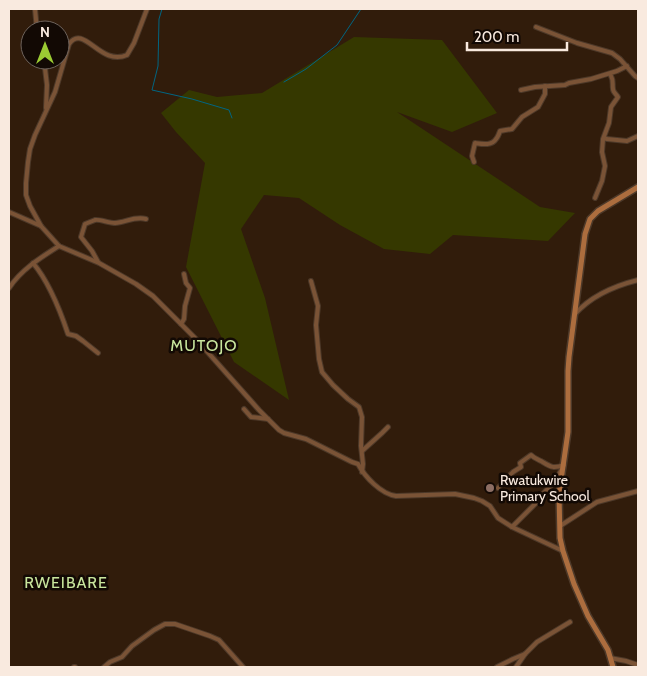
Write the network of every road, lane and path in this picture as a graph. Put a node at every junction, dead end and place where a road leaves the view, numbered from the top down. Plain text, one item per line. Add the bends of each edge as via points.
1 (147, 9) edge
2 (536, 27) dead end
3 (627, 66) junction
4 (45, 70) edge
5 (611, 76) dead end
6 (638, 78) edge
7 (545, 86) junction
8 (521, 90) dead end
9 (46, 110) junction
10 (638, 136) edge
11 (604, 138) junction
12 (474, 162) dead end
13 (638, 187) edge
14 (594, 198) dead end
15 (9, 212) edge
16 (146, 219) dead end
17 (40, 226) junction
18 (59, 246) junction
19 (33, 263) junction
20 (99, 263) junction
21 (184, 274) dead end
22 (638, 280) edge
23 (311, 281) dead end
24 (9, 288) edge
25 (575, 314) junction
26 (181, 324) junction
27 (98, 353) dead end
28 (244, 409) dead end
29 (268, 419) junction
30 (388, 427) dead end
31 (362, 451) junction
32 (564, 465) junction
33 (362, 472) junction
34 (498, 488) dead end
35 (638, 491) edge
36 (560, 526) junction
37 (512, 528) junction
38 (562, 551) junction
39 (570, 622) dead end
40 (525, 654) junction
41 (610, 658) junction
42 (638, 665) edge
43 (104, 667) edge
44 (243, 667) edge
45 (497, 667) edge
46 (516, 667) edge
47 (612, 667) edge

1 - 9 street via 130,52 123,57 108,56 85,39 72,40
2 - 3 street via 612,54
3 - 6 street
3 - 7 street via 591,79
4 - 9 street
5 - 11 street via 613,91 618,96 611,107
7 - 8 street
7 - 12 street via 545,94 538,107 512,129 500,131 491,143 475,143
9 - 17 street via 30,149 26,183 26,195
10 - 11 street via 627,141
11 - 14 street via 605,166
13 - 25 street via 598,210 590,219 585,234
15 - 17 street
16 - 20 street via 108,223 97,219 84,224 81,237
17 - 18 street
18 - 19 street
18 - 20 street
19 - 24 street
19 - 27 street via 58,305 68,334 84,341
20 - 26 street via 153,296
21 - 26 street via 190,288
22 - 25 street via 604,291
23 - 31 street via 318,306 316,325 322,372 333,386 359,407
25 - 32 street via 568,372 568,432
26 - 29 street
28 - 29 street via 250,417
29 - 33 street via 284,433 306,439 358,464
30 - 31 street
31 - 33 street
32 - 34 street via 552,467 531,455
32 - 36 street via 559,494
32 - 37 street via 555,481
33 - 37 street via 389,495 455,494 474,498 490,506 498,518
35 - 36 street via 597,502
36 - 38 street
37 - 38 street
38 - 41 street via 588,616
39 - 40 street via 537,642
40 - 45 street
40 - 46 street
41 - 42 street
41 - 47 street
43 - 44 street via 122,657 154,630 169,623 219,640

